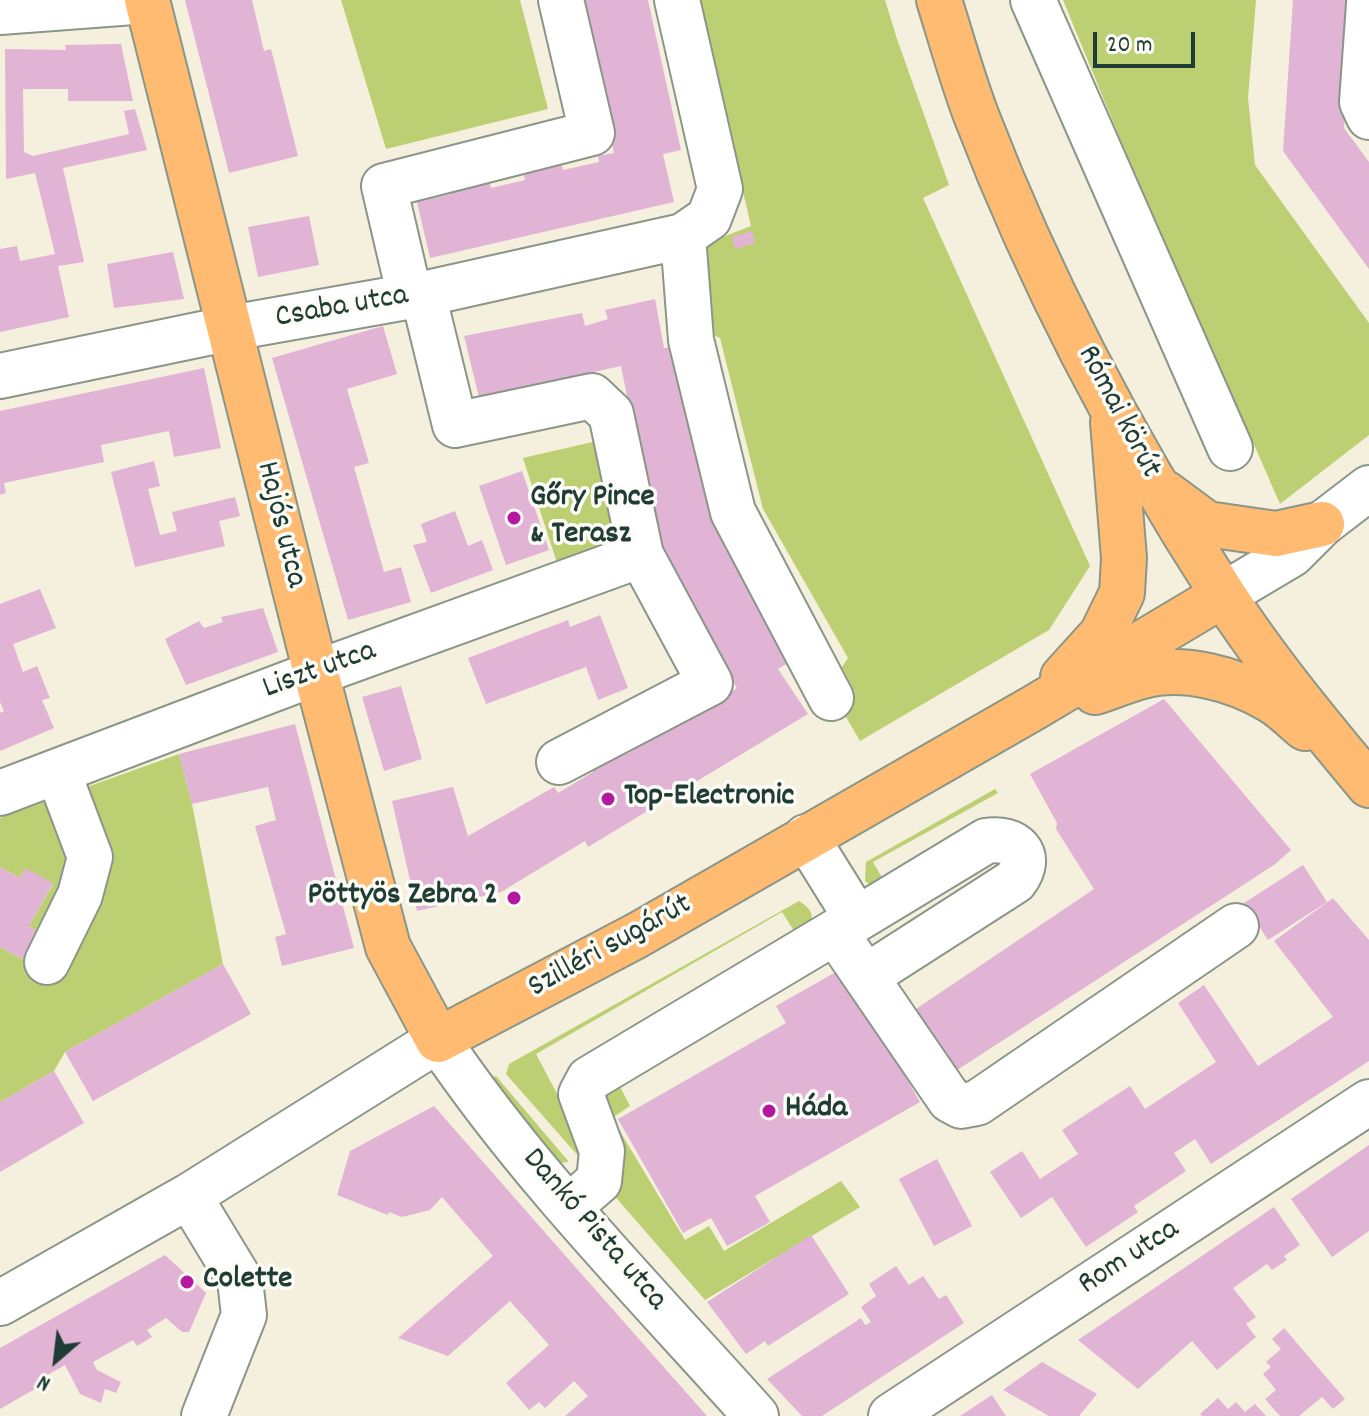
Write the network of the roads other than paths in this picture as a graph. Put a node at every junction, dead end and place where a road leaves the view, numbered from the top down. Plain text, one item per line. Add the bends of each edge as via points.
1 (147, 0) edge
2 (561, 0) edge
3 (677, 0) edge
4 (939, 0) edge
5 (1033, 0) edge
6 (1369, 4) edge
7 (0, 12) edge
8 (1369, 117) edge
9 (683, 236) junction
10 (416, 296) junction
11 (231, 328) junction
12 (0, 376) edge
13 (1112, 407) junction
14 (1230, 448) dead end
15 (1157, 487) junction
16 (1369, 488) edge
17 (1322, 524) junction
18 (641, 555) junction
19 (1223, 595) junction
20 (316, 673) junction
21 (831, 698) dead end
22 (1035, 707) junction
23 (559, 762) dead end
24 (58, 772) junction
25 (1365, 780) edge
26 (0, 793) edge
27 (806, 837) junction
28 (846, 925) junction
29 (1236, 926) dead end
30 (47, 962) dead end
31 (867, 976) junction
32 (438, 1040) junction
33 (1369, 1102) edge
34 (189, 1196) junction
35 (569, 1207) junction
36 (0, 1303) edge
37 (204, 1416) edge
38 (756, 1416) edge
39 (891, 1416) edge

1 - 7 street
1 - 11 main road, Hajós utca
2 - 10 street via 592,133 384,186
3 - 9 street via 720,189 709,218
4 - 13 main road, Római körút via 982,129 1044,275
5 - 14 street
6 - 8 street via 1362,102
9 - 10 street, Csaba utca
9 - 21 street via 691,340 733,512
10 - 11 street, Csaba utca
10 - 18 street via 455,425 592,396 611,414
11 - 12 street, Csaba utca
11 - 20 main road, Hajós utca
13 - 15 main road, Római körút
13 - 22 main road via 1122,593 1102,634
15 - 17 main road via 1207,524 1276,534
15 - 19 main road, Római körút
16 - 17 street
17 - 19 street via 1292,554
18 - 20 street, Liszt utca
18 - 23 street via 710,683
19 - 22 main road, Szilléri sugárút
19 - 25 main road, Római körút
20 - 24 street, Liszt utca
20 - 32 main road, Hajós utca via 388,947
22 - 25 main road via 1145,675 1180,672 1221,680 1273,701
22 - 27 main road, Szilléri sugárút
24 - 26 street, Liszt utca
24 - 30 street via 90,857 80,895
27 - 28 street
27 - 32 main road, Szilléri sugárút via 636,936
28 - 31 street
28 - 31 street via 986,841 1002,838 1024,859 1015,881
28 - 35 street via 589,1079 581,1094 602,1151 599,1181
29 - 31 street via 977,1103 961,1106 950,1100
32 - 34 street, Szilléri sugárút
32 - 35 street, Dankó Pista utca
33 - 39 street, Rom utca
34 - 36 street, Szilléri sugárút
34 - 37 street via 240,1280 244,1315
35 - 38 street, Dankó Pista utca

